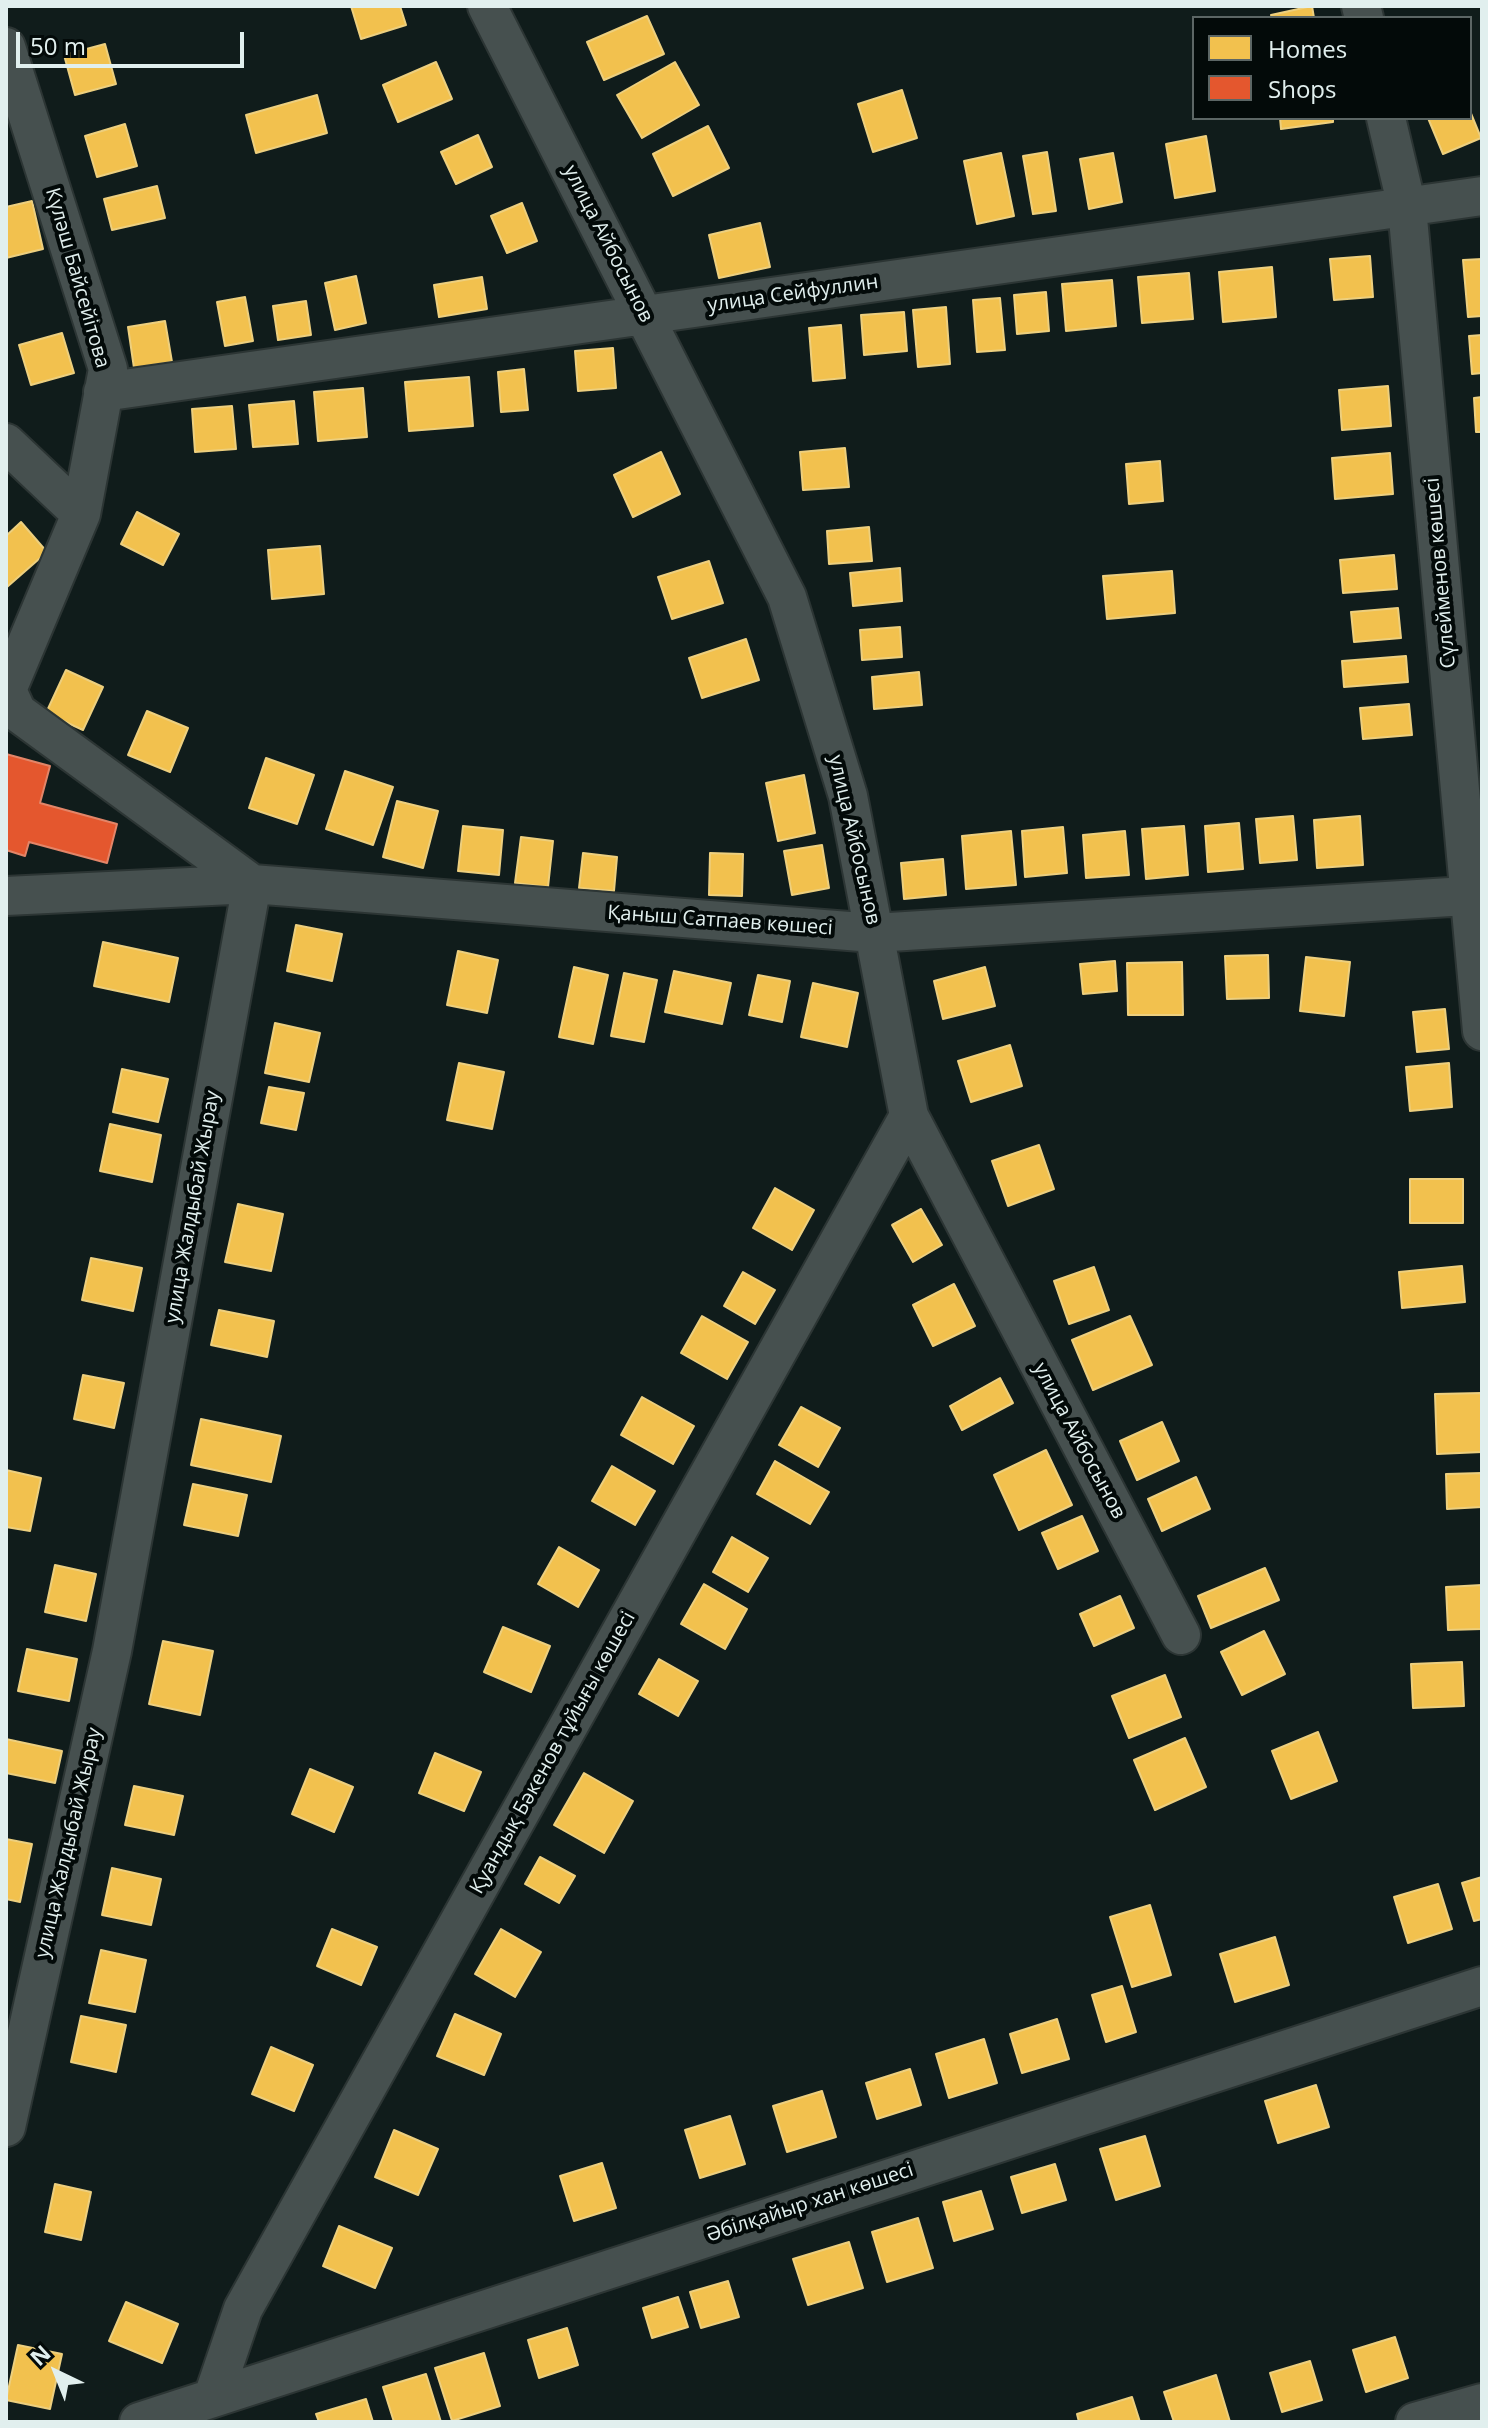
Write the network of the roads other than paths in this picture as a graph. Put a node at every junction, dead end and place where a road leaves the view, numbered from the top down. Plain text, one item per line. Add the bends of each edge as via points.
1 (487, 6) edge
2 (6, 47) edge
3 (1386, 120) edge
4 (1482, 196) edge
5 (1407, 207) junction
6 (644, 316) junction
7 (103, 392) junction
8 (6, 443) edge
9 (81, 514) junction
10 (252, 884) junction
11 (1476, 895) edge
12 (6, 896) edge
13 (874, 933) junction
14 (1482, 1031) edge
15 (909, 1116) junction
16 (1181, 1635) dead end
17 (1482, 1986) edge
18 (6, 2127) edge
19 (213, 2397) junction
20 (1482, 2403) edge
21 (139, 2422) edge
22 (1415, 2422) edge

1 - 6 street, улица Айбосынов
2 - 7 street, Күләш Байсейітова via 108,369
3 - 5 street, Сүлейменов көшесі
4 - 5 street, улица Сейфуллин
5 - 6 street, улица Сейфуллин
5 - 11 street, Сүлейменов көшесі
6 - 7 street, улица Сейфуллин
6 - 13 street, улица Айбосынов via 787,597 848,796
7 - 9 street, Күләш Байсейітова
8 - 9 street
9 - 10 street via 7,690 17,712
10 - 12 street, Қаныш Сатпаев көшесі
10 - 13 street, Қаныш Сатпаев көшесі
10 - 18 street, улица Жалдыбай Жырау via 112,1651
11 - 13 street, Қаныш Сатпаев көшесі
11 - 14 street, Сүлейменов көшесі
13 - 15 street, улица Айбосынов
15 - 16 street, улица Айбосынов
15 - 19 street, Қуандық Бәкенов тұйығы көшесі via 243,2309
17 - 19 street, Әбілқайыр хан көшесі
19 - 21 street, Әбілқайыр хан көшесі
20 - 22 street

